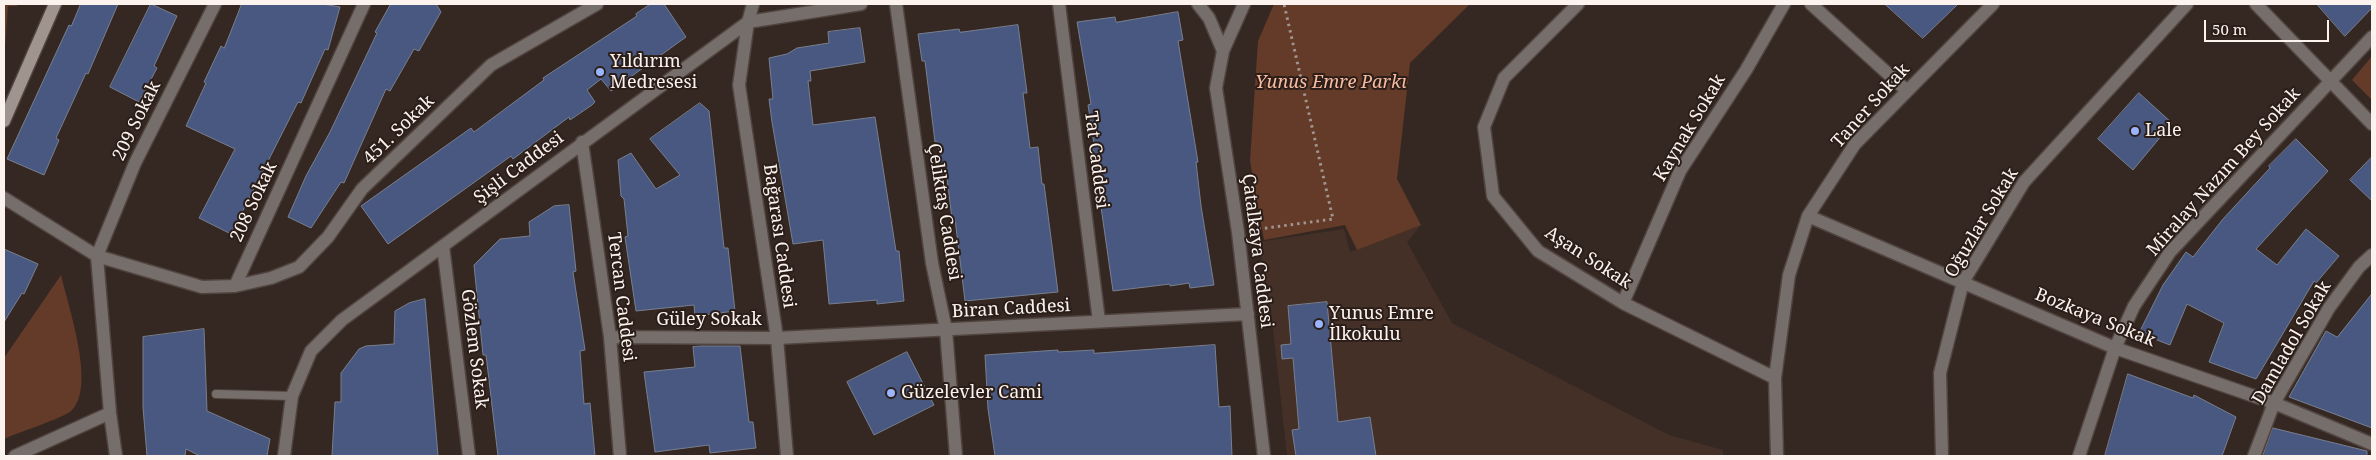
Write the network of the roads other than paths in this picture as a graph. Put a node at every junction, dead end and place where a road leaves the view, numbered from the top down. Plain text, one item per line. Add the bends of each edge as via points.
1 (55, 4) edge
2 (215, 4) edge
3 (364, 4) edge
4 (597, 4) edge
5 (753, 4) edge
6 (862, 4) edge
7 (896, 4) edge
8 (1060, 4) edge
9 (1198, 4) edge
10 (1244, 4) edge
11 (1578, 4) edge
12 (1784, 4) edge
13 (1811, 4) edge
14 (1993, 4) edge
15 (2186, 4) edge
16 (2256, 4) edge
17 (748, 22) junction
18 (2372, 37) edge
19 (1223, 51) junction
20 (2331, 81) junction
21 (1907, 91) junction
22 (4, 121) edge
23 (2372, 124) edge
24 (582, 142) junction
25 (4, 198) edge
26 (1808, 216) junction
27 (443, 246) junction
28 (2372, 254) edge
29 (97, 256) junction
30 (1963, 282) junction
31 (235, 286) junction
32 (1623, 303) junction
33 (1248, 314) junction
34 (1098, 321) junction
35 (946, 330) junction
36 (610, 337) junction
37 (777, 338) junction
38 (2115, 348) junction
39 (1775, 378) junction
40 (216, 394) dead end
41 (292, 396) junction
42 (2274, 403) junction
43 (110, 413) junction
44 (2372, 444) edge
45 (15, 456) edge
46 (116, 456) edge
47 (284, 456) edge
48 (469, 456) edge
49 (620, 456) edge
50 (787, 456) edge
51 (956, 456) edge
52 (1264, 456) edge
53 (1777, 456) edge
54 (1942, 456) edge
55 (2079, 456) edge
56 (2254, 456) edge

1 - 22 street
2 - 29 street, 209 Sokak via 135,163
3 - 31 street, 208 Sokak
4 - 31 street, 451. Sokak via 491,65 362,189 328,237 299,267 271,278
5 - 17 street, Bağarası Caddesi
6 - 17 street, Şişli Caddesi
7 - 35 street, Çeliktaş Caddesi via 932,262
8 - 34 street, Tat Caddesi
9 - 19 street via 1210,18
10 - 19 street, Çatalkaya Caddesi
11 - 32 street, Aşan Sokak via 1504,78 1484,126 1493,196 1538,251
12 - 32 street, Kaynak Sokak via 1746,70 1680,170
13 - 21 street
14 - 21 street, Taner Sokak
15 - 30 street, Oğuzlar Sokak via 2024,182
16 - 20 street
17 - 24 street, Şişli Caddesi
17 - 37 street, Bağarası Caddesi via 739,84
18 - 20 street, Miralay Nazım Bey Sokak
19 - 33 street, Çatalkaya Caddesi via 1216,88
20 - 23 street
20 - 38 street, Miralay Nazım Bey Sokak via 2170,252 2134,306
21 - 26 street, Taner Sokak via 1855,144
24 - 27 street, Şişli Caddesi
24 - 36 street, Tercan Caddesi
25 - 29 street
26 - 30 street, Bozkaya Sokak
26 - 39 street, Taner Sokak via 1789,275
27 - 41 street, Şişli Caddesi via 342,320 311,351
27 - 48 street, Gözlem Sokak
28 - 42 street, Damladol Sokak via 2329,308
29 - 31 street via 202,287
29 - 43 street
30 - 38 street, Bozkaya Sokak
30 - 54 street, Oğuzlar Sokak via 1940,373
32 - 39 street, Aşan Sokak
33 - 34 street, Biran Caddesi
33 - 52 street, Çatalkaya Caddesi
34 - 35 street, Biran Caddesi
35 - 37 street, Biran Caddesi
35 - 51 street, Çeliktaş Caddesi
36 - 37 street, Güley Sokak
36 - 49 street, Tercan Caddesi
37 - 50 street, Bağarası Caddesi
38 - 42 street, Bozkaya Sokak
38 - 55 street, Miralay Nazım Bey Sokak
39 - 53 street, Taner Sokak
40 - 41 lane
41 - 47 street, Şişli Caddesi
42 - 44 street, Bozkaya Sokak
42 - 56 street, Damladol Sokak
43 - 45 street
43 - 46 street

